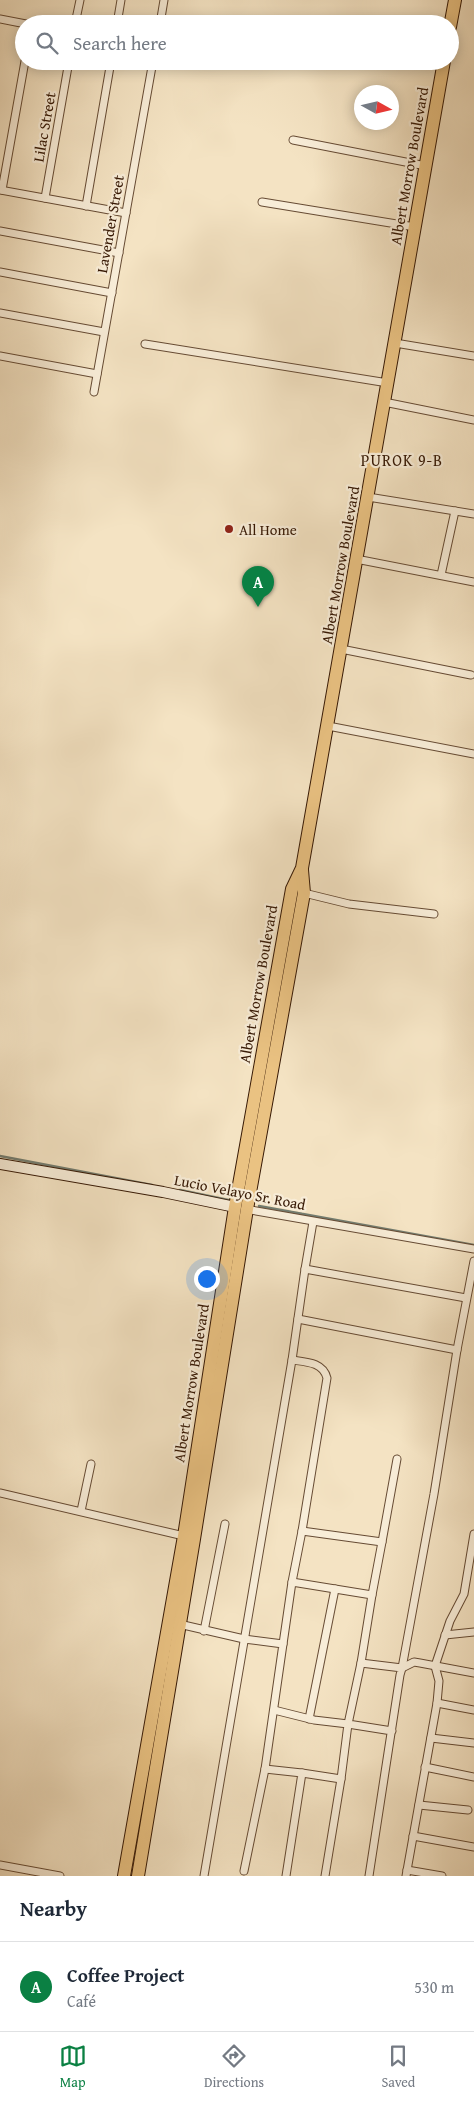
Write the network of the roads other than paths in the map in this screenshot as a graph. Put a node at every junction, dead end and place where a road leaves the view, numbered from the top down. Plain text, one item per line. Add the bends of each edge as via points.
1 (80, 0) edge
2 (121, 0) edge
3 (164, 0) edge
4 (455, 0) edge
5 (78, 15) edge
6 (118, 15) edge
7 (162, 15) edge
8 (452, 15) edge
9 (0, 19) edge
10 (15, 22) edge
11 (23, 70) edge
12 (67, 70) edge
13 (109, 70) edge
14 (151, 70) edge
15 (442, 70) edge
16 (293, 140) dead end
17 (426, 166) junction
18 (1, 190) edge
19 (45, 198) junction
20 (262, 202) dead end
21 (86, 206) junction
22 (126, 213) junction
23 (416, 227) junction
24 (0, 231) edge
25 (119, 253) junction
26 (0, 272) edge
27 (112, 292) junction
28 (0, 313) edge
29 (104, 332) junction
30 (395, 343) junction
31 (145, 344) dead end
32 (0, 356) edge
33 (474, 356) edge
34 (97, 374) junction
35 (388, 383) junction
36 (94, 392) dead end
37 (384, 402) junction
38 (474, 420) edge
39 (368, 497) junction
40 (455, 510) junction
41 (474, 514) edge
42 (356, 559) junction
43 (441, 575) junction
44 (474, 582) edge
45 (341, 648) junction
46 (471, 676) dead end
47 (328, 726) junction
48 (474, 754) edge
49 (302, 868) junction
50 (304, 893) junction
51 (434, 914) dead end
52 (0, 1164) edge
53 (241, 1208) junction
54 (313, 1222) junction
55 (474, 1249) edge
56 (474, 1261) edge
57 (305, 1268) junction
58 (466, 1298) junction
59 (298, 1319) junction
60 (457, 1350) junction
61 (292, 1360) junction
62 (397, 1458) dead end
63 (92, 1464) dead end
64 (0, 1492) edge
65 (81, 1511) junction
66 (225, 1524) dead end
67 (302, 1531) junction
68 (474, 1534) edge
69 (184, 1536) junction
70 (382, 1542) junction
71 (292, 1582) junction
72 (335, 1589) junction
73 (372, 1595) junction
74 (179, 1624) junction
75 (204, 1631) junction
76 (474, 1632) edge
77 (445, 1635) junction
78 (244, 1639) junction
79 (284, 1644) junction
80 (361, 1663) junction
81 (435, 1666) junction
82 (402, 1668) junction
83 (474, 1673) edge
84 (437, 1703) junction
85 (274, 1710) junction
86 (474, 1710) edge
87 (309, 1719) junction
88 (348, 1724) junction
89 (392, 1731) junction
90 (431, 1738) junction
91 (474, 1743) edge
92 (424, 1767) junction
93 (265, 1769) junction
94 (302, 1774) junction
95 (474, 1777) edge
96 (341, 1779) junction
97 (419, 1805) junction
98 (468, 1810) dead end
99 (413, 1836) junction
100 (474, 1847) edge
101 (0, 1865) edge
102 (244, 1871) dead end
103 (407, 1873) edge
104 (60, 1876) edge
105 (124, 1876) edge
106 (138, 1876) edge
107 (204, 1876) edge
108 (286, 1876) edge
109 (325, 1876) edge
110 (369, 1876) edge
111 (442, 1876) edge

1 - 5 street
2 - 6 street
3 - 7 street
4 - 8 highway
9 - 10 street
11 - 18 street
12 - 19 street, Lilac Street
13 - 21 street
14 - 22 street, Lavender Street
15 - 17 highway, Albert Morrow Boulevard
16 - 17 street
17 - 23 highway, Albert Morrow Boulevard
18 - 19 street
19 - 21 street
20 - 23 street
21 - 22 street
22 - 25 street, Lavender Street
23 - 30 highway, Albert Morrow Boulevard
24 - 25 street
25 - 27 street, Lavender Street
26 - 27 street
27 - 29 street, Lavender Street
28 - 29 street
29 - 34 street, Lavender Street
30 - 33 street
30 - 35 highway, Albert Morrow Boulevard
31 - 35 street
32 - 34 street
34 - 36 street, Lavender Street
35 - 37 highway, Albert Morrow Boulevard
37 - 38 street
37 - 39 highway, Albert Morrow Boulevard
39 - 40 street
39 - 42 highway, Albert Morrow Boulevard
40 - 41 street
40 - 43 street
42 - 43 street
42 - 45 highway, Albert Morrow Boulevard
43 - 44 street
45 - 46 street
45 - 47 highway, Albert Morrow Boulevard
47 - 48 street
47 - 49 highway, Albert Morrow Boulevard
49 - 50 highway, Albert Morrow Boulevard
49 - 53 highway, Albert Morrow Boulevard via 292,890
50 - 51 street via 349,904
50 - 53 highway, Albert Morrow Boulevard
52 - 53 main road, Lucio Velayo Sr. Road
53 - 54 street, Lucio Velayo Sr. Road
53 - 69 highway, Albert Morrow Boulevard
53 - 74 highway, Albert Morrow Boulevard
54 - 55 street, Lucio Velayo Sr. Road
54 - 57 street
56 - 58 street
57 - 58 street
57 - 59 street
58 - 60 street
59 - 60 street
59 - 61 street
60 - 82 street
61 - 67 street via 320,1366 327,1378
61 - 78 street
62 - 70 street
63 - 65 street
64 - 65 street
65 - 69 street
66 - 75 street
67 - 70 street
67 - 71 street
68 - 77 street via 464,1594
69 - 105 highway, Albert Morrow Boulevard
70 - 73 street
71 - 72 street
71 - 79 street
72 - 73 street
72 - 87 street
73 - 80 street
74 - 75 street
74 - 106 highway, Albert Morrow Boulevard
75 - 78 street
76 - 77 street
77 - 81 street
78 - 79 street
78 - 107 street
79 - 85 street
80 - 82 street
80 - 88 street
81 - 82 street via 414,1662
81 - 83 street
81 - 84 street via 439,1681
82 - 89 street
84 - 86 street
84 - 90 street
85 - 87 street
85 - 93 street
87 - 88 street
88 - 89 street
88 - 96 street
89 - 110 street
90 - 91 street
90 - 92 street
92 - 95 street
92 - 97 street
93 - 94 street
93 - 102 street
94 - 96 street
94 - 108 street
96 - 109 street
97 - 98 street
97 - 99 street
99 - 100 street
99 - 103 street
101 - 104 street
103 - 111 street

